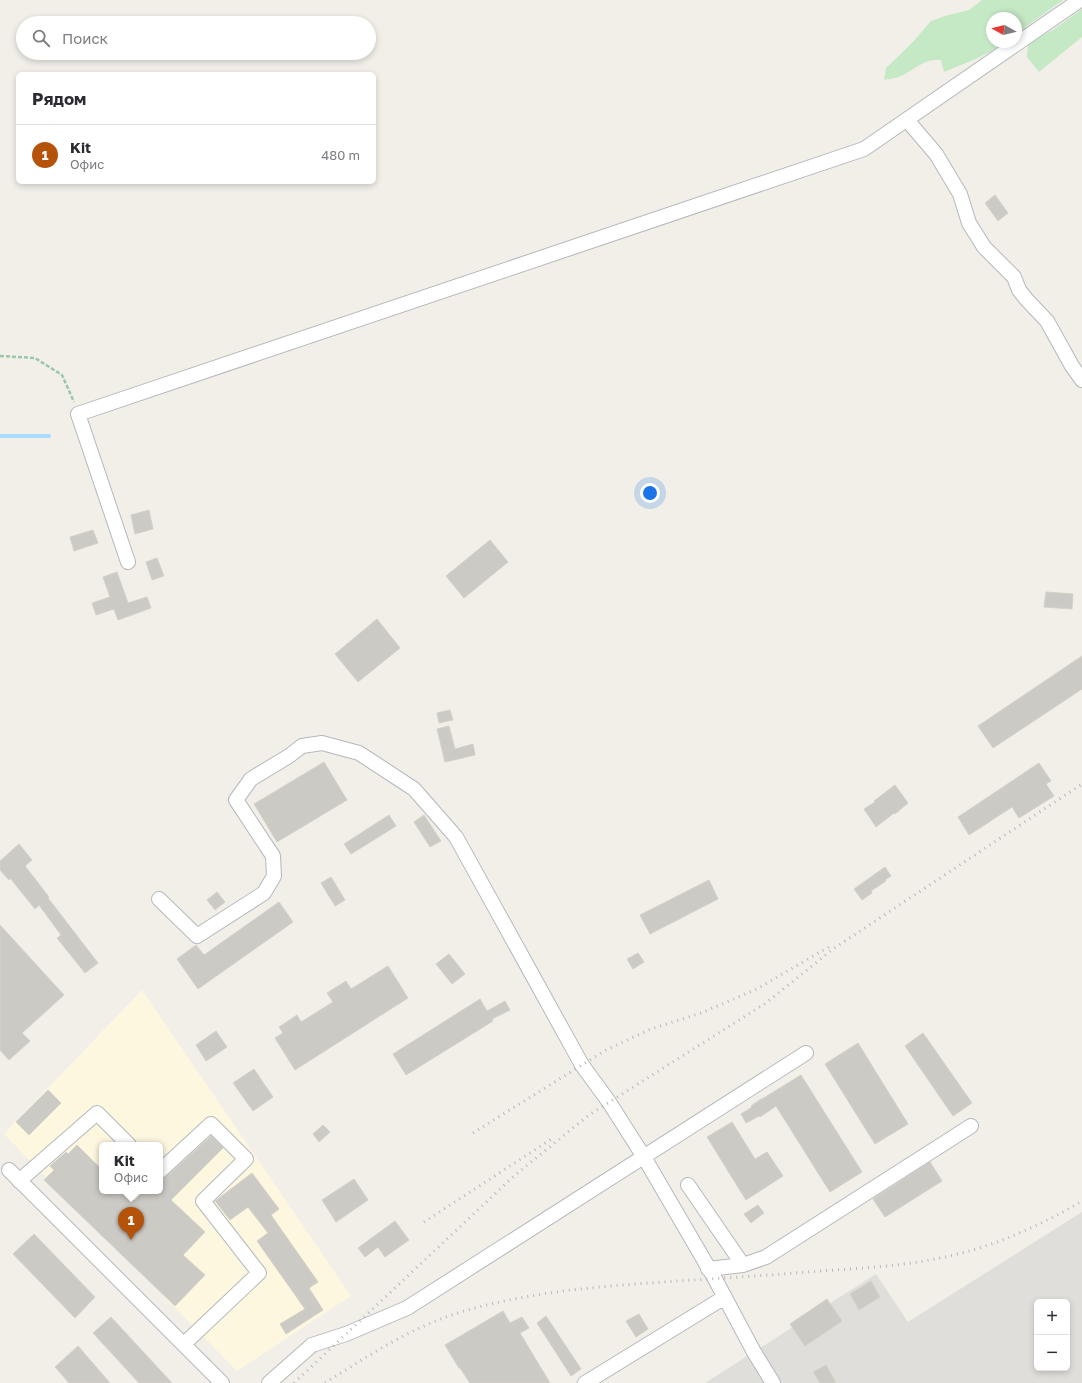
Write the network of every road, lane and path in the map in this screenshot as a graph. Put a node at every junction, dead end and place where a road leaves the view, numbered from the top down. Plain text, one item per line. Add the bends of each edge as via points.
1 (1080, 0) edge
2 (907, 120) junction
3 (0, 356) edge
4 (1082, 380) edge
5 (78, 414) junction
6 (128, 562) dead end
7 (159, 899) dead end
8 (806, 1053) dead end
9 (971, 1126) dead end
10 (126, 1142) edge
11 (644, 1158) junction
12 (163, 1168) edge
13 (9, 1170) dead end
14 (19, 1181) junction
15 (688, 1185) dead end
16 (743, 1265) junction
17 (708, 1269) junction
18 (725, 1297) junction
19 (184, 1344) junction
20 (769, 1381) edge
21 (222, 1383) edge
22 (269, 1383) edge
23 (585, 1383) edge

1 - 2 lane
2 - 4 lane via 936,154 960,194 969,223 984,247 1014,277 1019,290 1047,321
2 - 5 lane via 864,149
3 - 5 path via 35,358 62,375
5 - 6 lane
7 - 11 lane via 198,936 264,893 274,876 273,856 236,800 251,780 302,746 322,743 359,753 414,789 456,837 582,1065
8 - 11 lane
9 - 16 lane via 766,1257
10 - 14 lane via 97,1113
11 - 17 lane
11 - 22 lane via 407,1308 346,1334 312,1345
12 - 19 lane via 211,1124 246,1159 203,1201 259,1273
13 - 14 lane
14 - 19 lane
15 - 16 lane
16 - 17 lane
17 - 18 lane
18 - 20 lane
18 - 23 lane
19 - 21 lane

